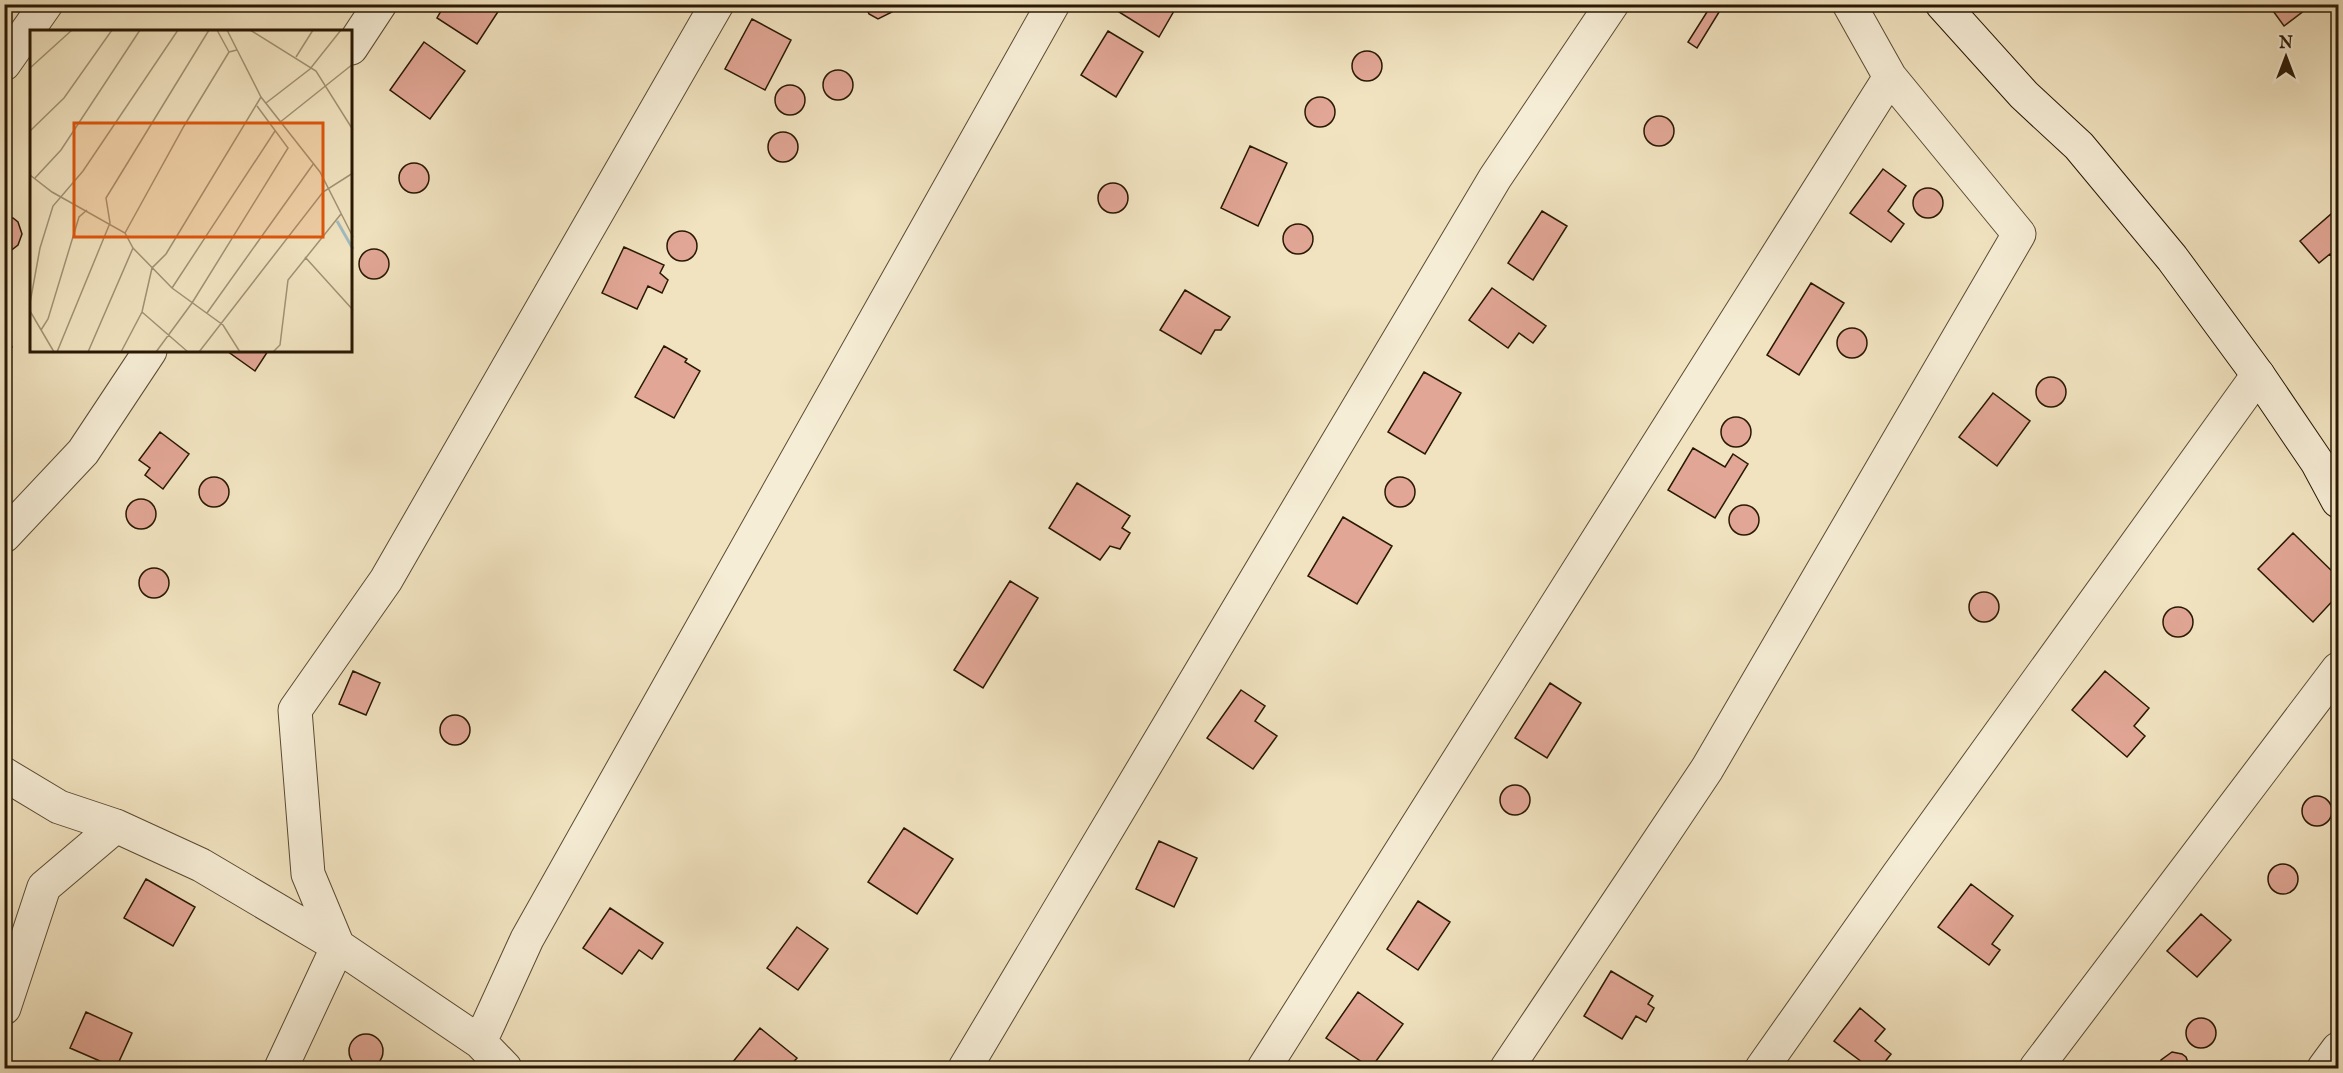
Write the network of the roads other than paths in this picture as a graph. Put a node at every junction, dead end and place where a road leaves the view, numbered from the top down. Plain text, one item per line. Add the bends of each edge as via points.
1 (46, 4) edge
2 (380, 4) edge
3 (717, 4) edge
4 (1053, 4) edge
5 (1612, 4) edge
6 (1849, 4) edge
7 (1942, 4) edge
8 (352, 46) edge
9 (4, 64) edge
10 (1890, 77) junction
11 (149, 352) edge
12 (2258, 375) junction
13 (2338, 501) edge
14 (4, 536) edge
15 (2338, 669) edge
16 (4, 774) edge
17 (116, 826) junction
18 (338, 946) junction
19 (4, 1008) edge
20 (480, 1042) junction
21 (2338, 1049) edge
22 (281, 1068) edge
23 (505, 1068) edge
24 (965, 1068) edge
25 (1264, 1068) edge
26 (1508, 1068) edge
27 (1762, 1068) edge
28 (2036, 1068) edge
29 (2324, 1068) edge

1 - 9 street
2 - 8 street
3 - 18 street via 386,580 295,710 308,874
4 - 20 street via 527,939
5 - 24 street via 1495,178
6 - 10 street
7 - 12 street via 2024,95 2079,146 2172,258
10 - 25 street
10 - 26 street via 2019,234 1707,769
11 - 14 street via 83,452
12 - 13 street via 2317,462
12 - 27 street
15 - 28 street
16 - 17 street via 59,807
17 - 18 street via 201,865
17 - 19 street via 44,886
18 - 20 street
18 - 22 street
20 - 23 street
21 - 29 street

